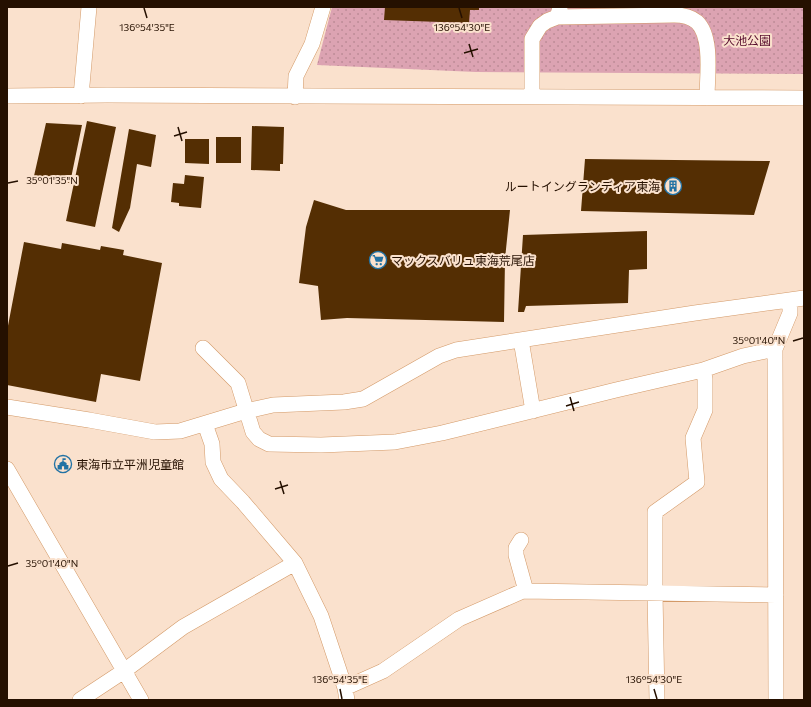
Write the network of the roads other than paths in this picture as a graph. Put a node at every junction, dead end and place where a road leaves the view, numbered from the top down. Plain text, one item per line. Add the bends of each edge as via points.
1 (89, 7) edge
2 (323, 7) edge
3 (559, 12) edge
4 (7, 96) edge
5 (81, 96) junction
6 (295, 97) junction
7 (532, 97) junction
8 (707, 98) junction
9 (804, 98) edge
10 (797, 299) edge
11 (521, 340) junction
12 (203, 348) dead end
13 (775, 350) junction
14 (703, 370) junction
15 (7, 407) edge
16 (246, 411) junction
17 (533, 411) junction
18 (205, 424) junction
19 (7, 469) edge
20 (521, 540) dead end
21 (295, 563) junction
22 (526, 591) junction
23 (655, 593) junction
24 (776, 595) junction
25 (124, 671) junction
26 (346, 694) edge
27 (80, 700) edge
28 (141, 700) edge
29 (657, 700) edge
30 (776, 700) edge

1 - 5 street
2 - 6 street via 312,44 296,76
3 - 7 street via 540,26 532,39
3 - 8 street via 674,15 692,18 705,33 708,53
4 - 5 street
5 - 6 street
6 - 7 street
7 - 8 street
8 - 9 street
10 - 11 street
10 - 13 street
11 - 16 street via 456,350 439,356 363,399 273,405
11 - 17 street
12 - 16 street via 238,383
13 - 14 street via 742,356
13 - 24 street
14 - 17 street
14 - 23 street via 705,410 693,438 697,482 655,512
15 - 18 street via 155,432 180,431
16 - 17 street via 253,432 269,444 321,445 394,442
16 - 18 street
18 - 21 street via 212,444 213,462 221,479 244,502
19 - 25 street
20 - 22 street via 516,548 516,555
21 - 25 street via 183,627
21 - 26 street via 320,616
22 - 23 street
22 - 26 street via 459,618
23 - 24 street
23 - 29 street
24 - 30 street
25 - 27 street
25 - 28 street

